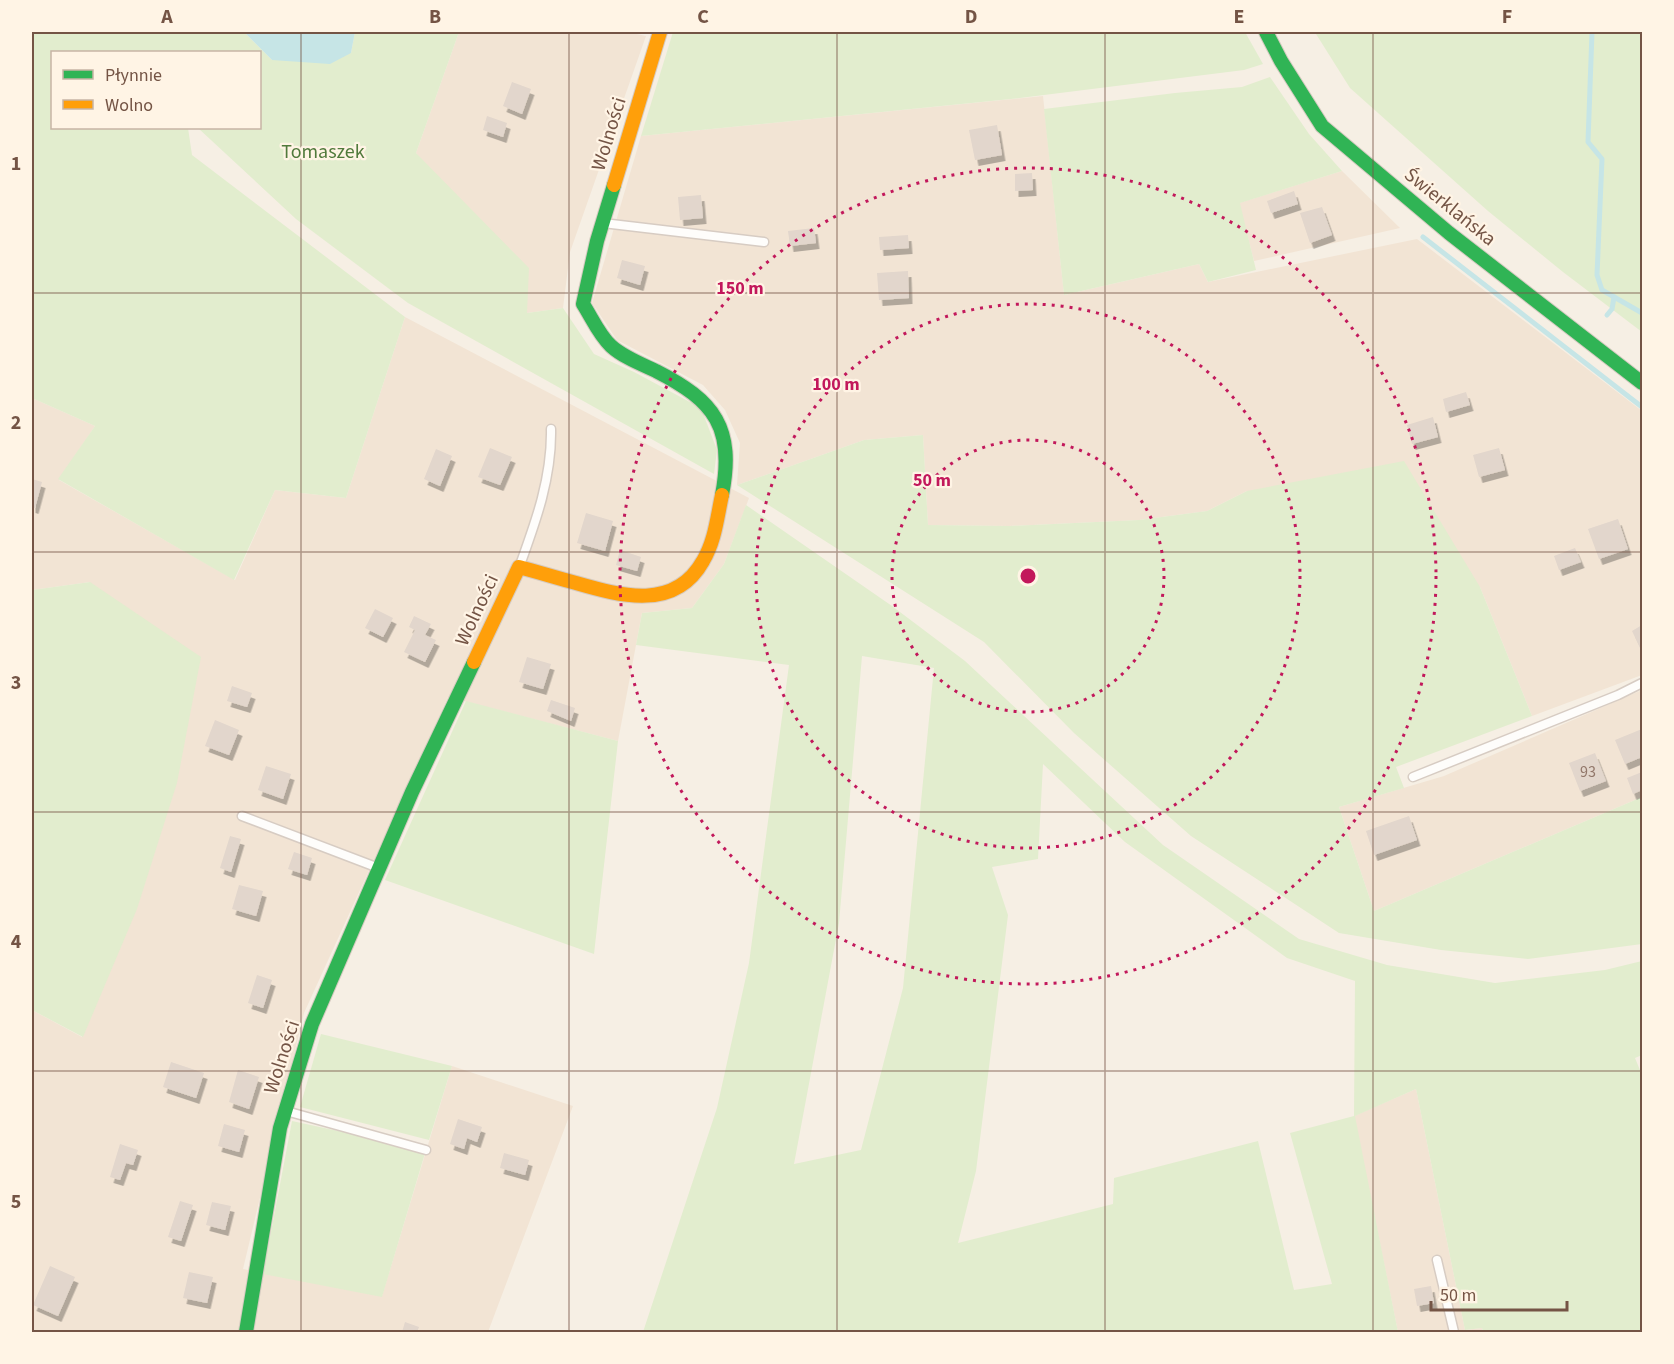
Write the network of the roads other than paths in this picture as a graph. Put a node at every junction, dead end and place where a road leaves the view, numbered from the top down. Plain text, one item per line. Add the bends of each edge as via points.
1 (657, 32) edge
2 (1266, 32) edge
3 (603, 223) junction
4 (764, 242) dead end
5 (1642, 383) edge
6 (551, 429) dead end
7 (519, 567) junction
8 (1642, 683) edge
9 (1413, 777) dead end
10 (242, 816) dead end
11 (380, 868) junction
12 (285, 1111) junction
13 (426, 1150) dead end
14 (1437, 1260) dead end
15 (246, 1332) edge
16 (1454, 1332) edge

1 - 3 street, Wolności
2 - 5 street, Świerklańska via 1322,126 1449,233
3 - 4 lane
3 - 7 street, Wolności via 583,304 613,348 690,390 711,411 724,435 726,472 711,547 688,580 650,598 613,594
6 - 7 lane via 551,455 543,493
7 - 11 street, Wolności
8 - 9 lane
10 - 11 lane
11 - 12 street, Wolności via 312,1024
12 - 13 lane
12 - 15 street, Wolności
14 - 16 lane

